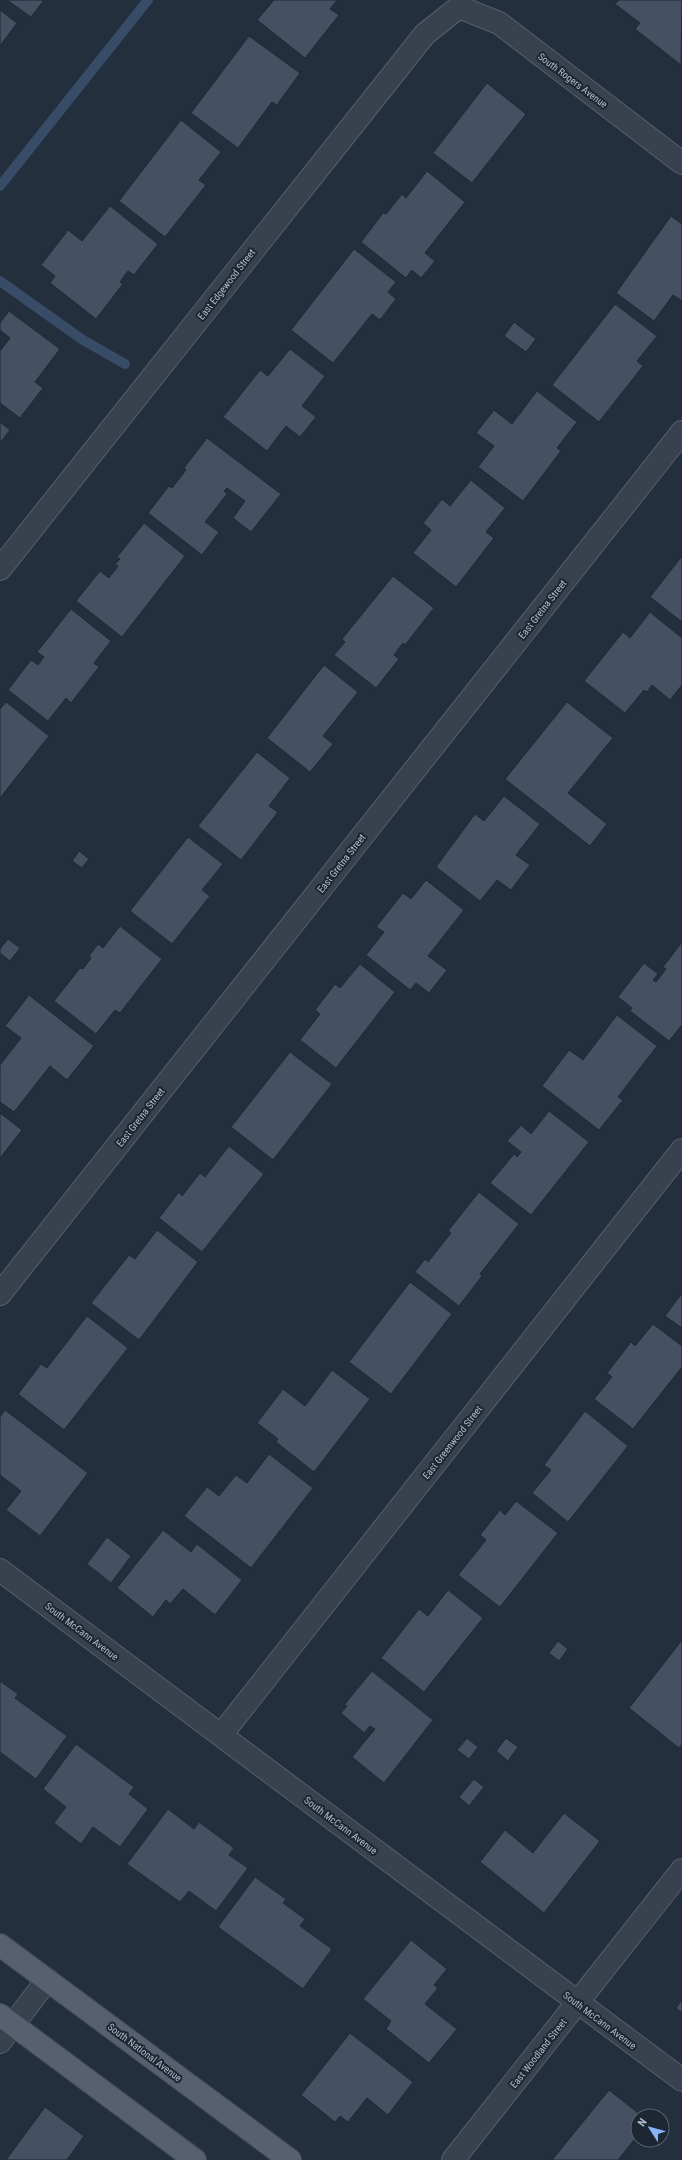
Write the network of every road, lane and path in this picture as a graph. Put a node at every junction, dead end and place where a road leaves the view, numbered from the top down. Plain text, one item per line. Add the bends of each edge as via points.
1 (459, 7) joint
2 (682, 163) edge
3 (682, 432) edge
4 (0, 569) edge
5 (682, 1150) edge
6 (0, 1294) edge
7 (0, 1570) edge
8 (221, 1735) junction
9 (682, 1870) edge
10 (0, 1944) edge
11 (47, 1980) junction
12 (577, 2003) junction
13 (6, 2020) edge
14 (0, 2042) edge
15 (682, 2080) edge
16 (195, 2160) edge
17 (290, 2160) edge
18 (453, 2160) edge

1 - 2 street, South Rogers Avenue via 499,23
1 - 4 street, East Edgewood Street via 425,34
3 - 6 street, East Gretna Street
5 - 8 street, East Greenwood Street
7 - 8 street, South McCann Avenue
8 - 12 street, South McCann Avenue
9 - 12 street, East Woodland Street
10 - 11 main road, South National Avenue
11 - 13 street
11 - 17 main road, South National Avenue
12 - 15 street, South McCann Avenue
12 - 18 street, East Woodland Street
13 - 14 street
13 - 16 main road

